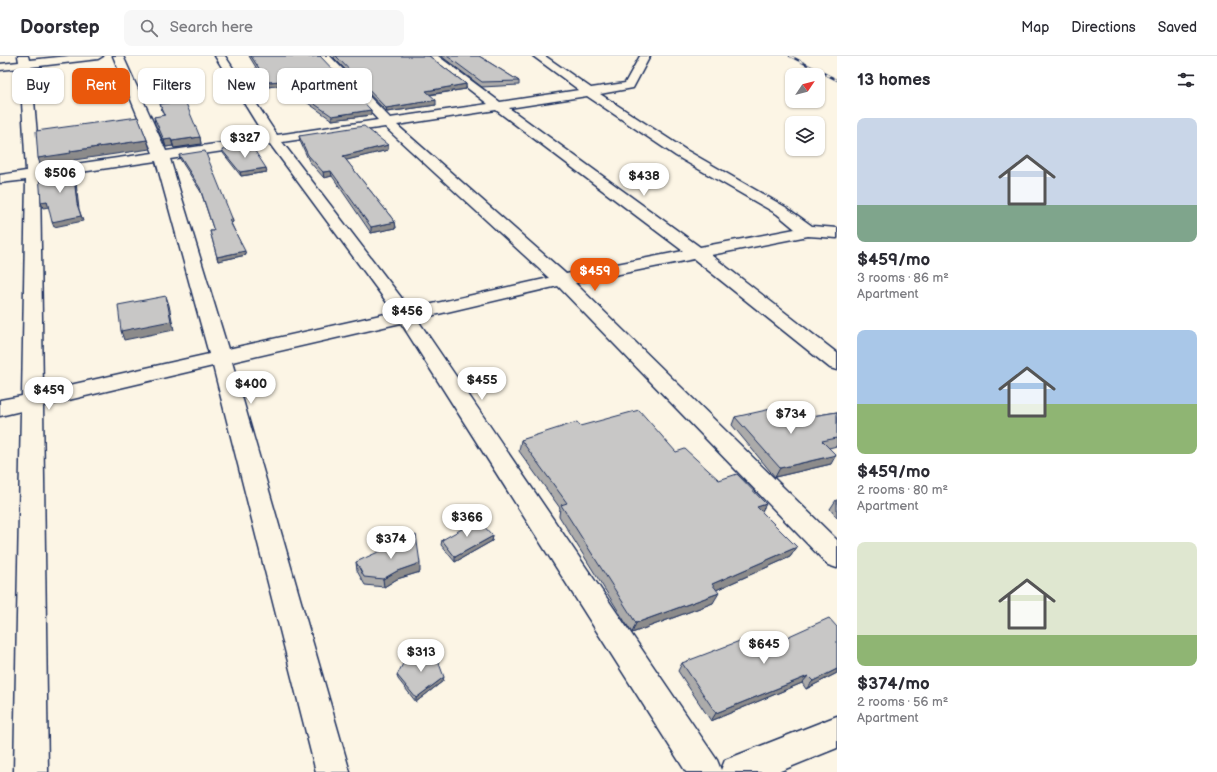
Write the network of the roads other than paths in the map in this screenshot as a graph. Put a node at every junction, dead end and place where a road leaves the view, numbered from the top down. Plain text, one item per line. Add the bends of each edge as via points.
1 (98, 56) edge
2 (118, 56) edge
3 (220, 56) edge
4 (324, 56) edge
5 (431, 56) edge
6 (538, 56) edge
7 (645, 56) edge
8 (24, 60) edge
9 (0, 68) edge
10 (589, 92) junction
11 (498, 106) junction
12 (388, 123) junction
13 (274, 140) junction
14 (162, 157) junction
15 (33, 174) junction
16 (0, 179) edge
17 (808, 231) junction
18 (837, 234) edge
19 (698, 254) junction
20 (562, 280) junction
21 (406, 316) junction
22 (221, 359) junction
23 (837, 363) edge
24 (32, 401) junction
25 (0, 408) edge
26 (837, 557) edge
27 (837, 732) edge
28 (31, 772) edge
29 (333, 772) edge
30 (706, 772) edge
31 (737, 772) edge

1 - 8 street
2 - 14 street
3 - 13 street
4 - 12 street
5 - 11 street
6 - 10 street
7 - 10 street via 629,86
8 - 9 street
8 - 15 street
10 - 11 street
10 - 17 street via 681,153 782,211
11 - 12 street
11 - 19 street
12 - 13 street
12 - 20 street
13 - 14 street
13 - 21 street
14 - 15 street
14 - 22 street
15 - 16 street
15 - 24 street
17 - 18 street
17 - 19 street
19 - 20 street
19 - 23 street
20 - 21 street
20 - 26 street
21 - 22 street
21 - 30 street
22 - 24 street
22 - 29 street
24 - 25 street
24 - 28 street
27 - 31 street

